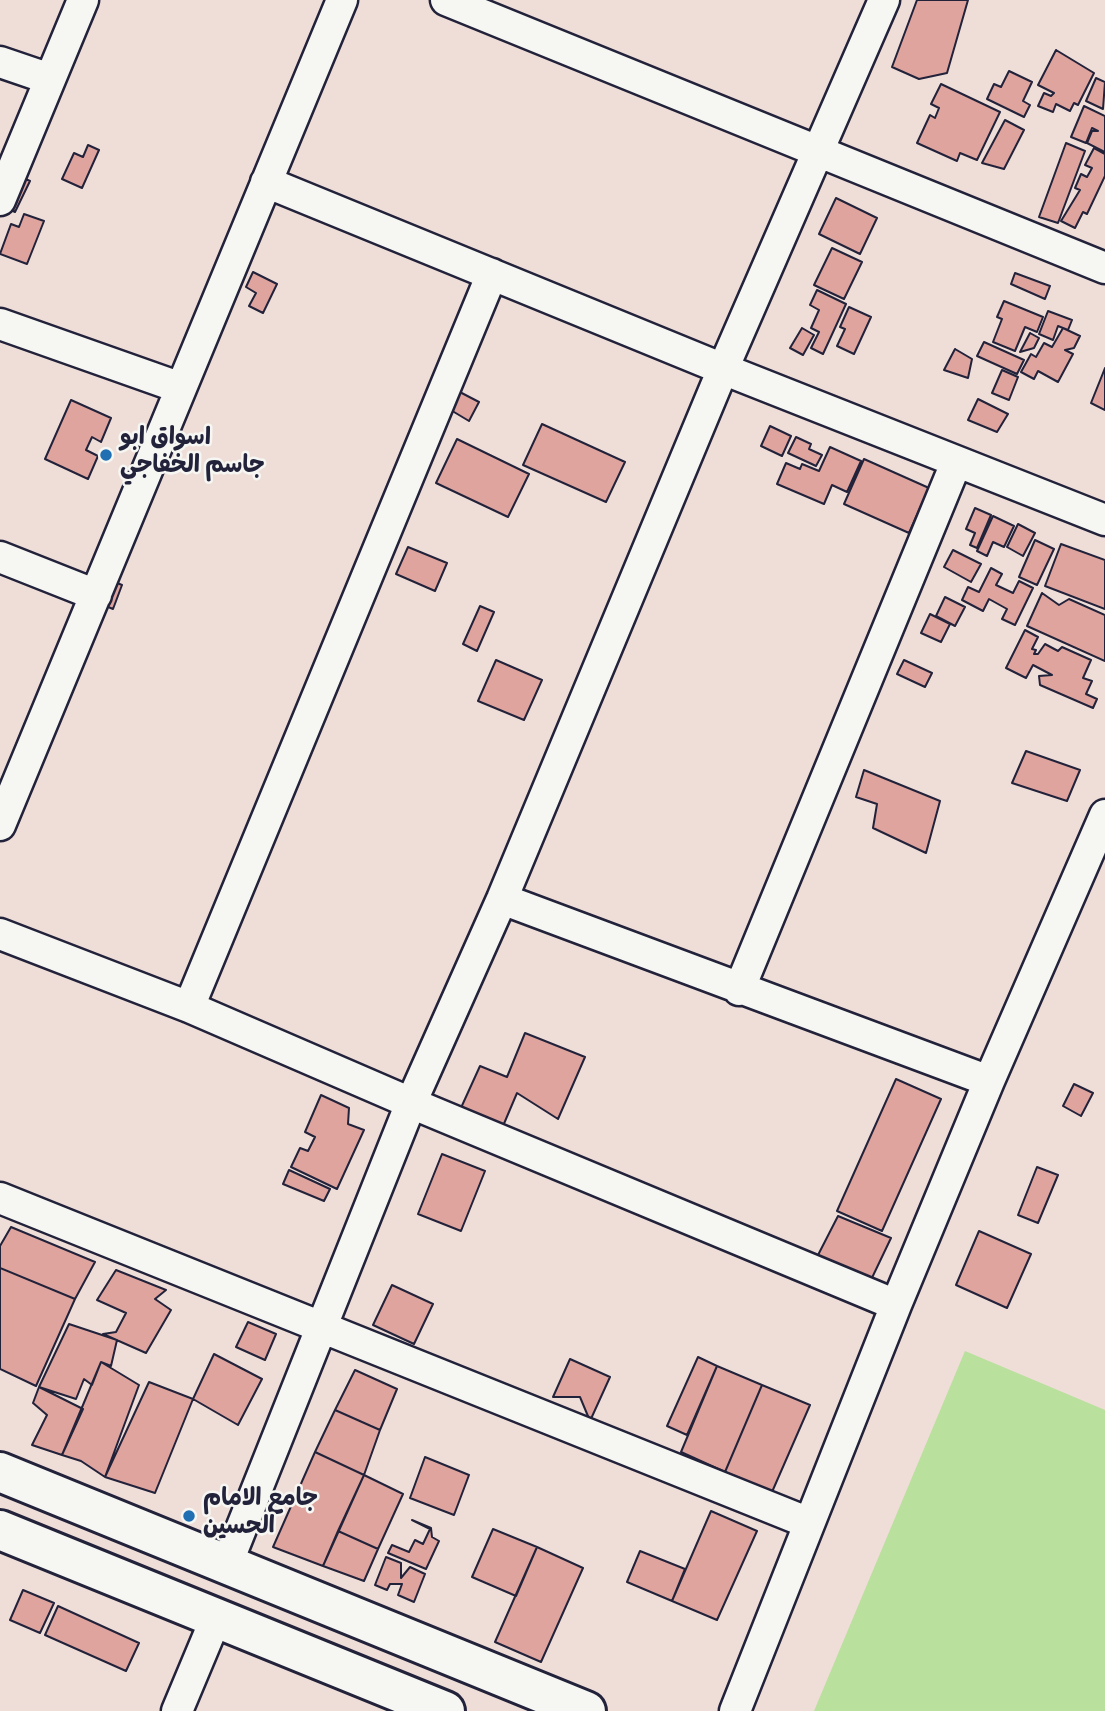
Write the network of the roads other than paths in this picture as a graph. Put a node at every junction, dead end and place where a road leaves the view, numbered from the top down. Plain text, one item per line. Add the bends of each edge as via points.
1 (83, 0) edge
2 (342, 0) edge
3 (446, 0) edge
4 (884, 0) edge
5 (0, 62) edge
6 (50, 79) junction
7 (819, 154) junction
8 (266, 182) junction
9 (0, 200) edge
10 (1105, 268) edge
11 (492, 274) junction
12 (0, 324) edge
13 (723, 369) junction
14 (181, 387) junction
15 (956, 463) junction
16 (1105, 520) edge
17 (0, 557) edge
18 (96, 595) junction
19 (1105, 815) edge
20 (0, 825) edge
21 (502, 899) junction
22 (0, 934) edge
23 (739, 990) junction
24 (189, 1007) junction
25 (989, 1081) junction
26 (411, 1103) junction
27 (0, 1198) edge
28 (896, 1305) junction
29 (322, 1328) junction
30 (0, 1472) edge
31 (809, 1524) junction
32 (0, 1530) edge
33 (227, 1564) junction
34 (216, 1619) junction
35 (442, 1710) edge
36 (177, 1711) edge
37 (586, 1711) edge
38 (735, 1711) edge

1 - 6 street
2 - 8 street
3 - 7 street
4 - 7 street
5 - 6 street
6 - 9 street
7 - 10 street
7 - 13 street
8 - 11 street
8 - 14 street
11 - 13 street
11 - 24 street
12 - 14 street
13 - 15 street
13 - 21 street
14 - 18 street
15 - 16 street
15 - 23 street
17 - 18 street
18 - 20 street
19 - 25 street
21 - 23 street
21 - 26 street
22 - 24 street
23 - 25 street
24 - 26 street
25 - 28 street
26 - 28 street
26 - 29 street
27 - 29 street
28 - 31 street
29 - 31 street
29 - 33 street
30 - 33 street
31 - 38 street
32 - 34 street
33 - 37 street
34 - 35 street
34 - 36 street

